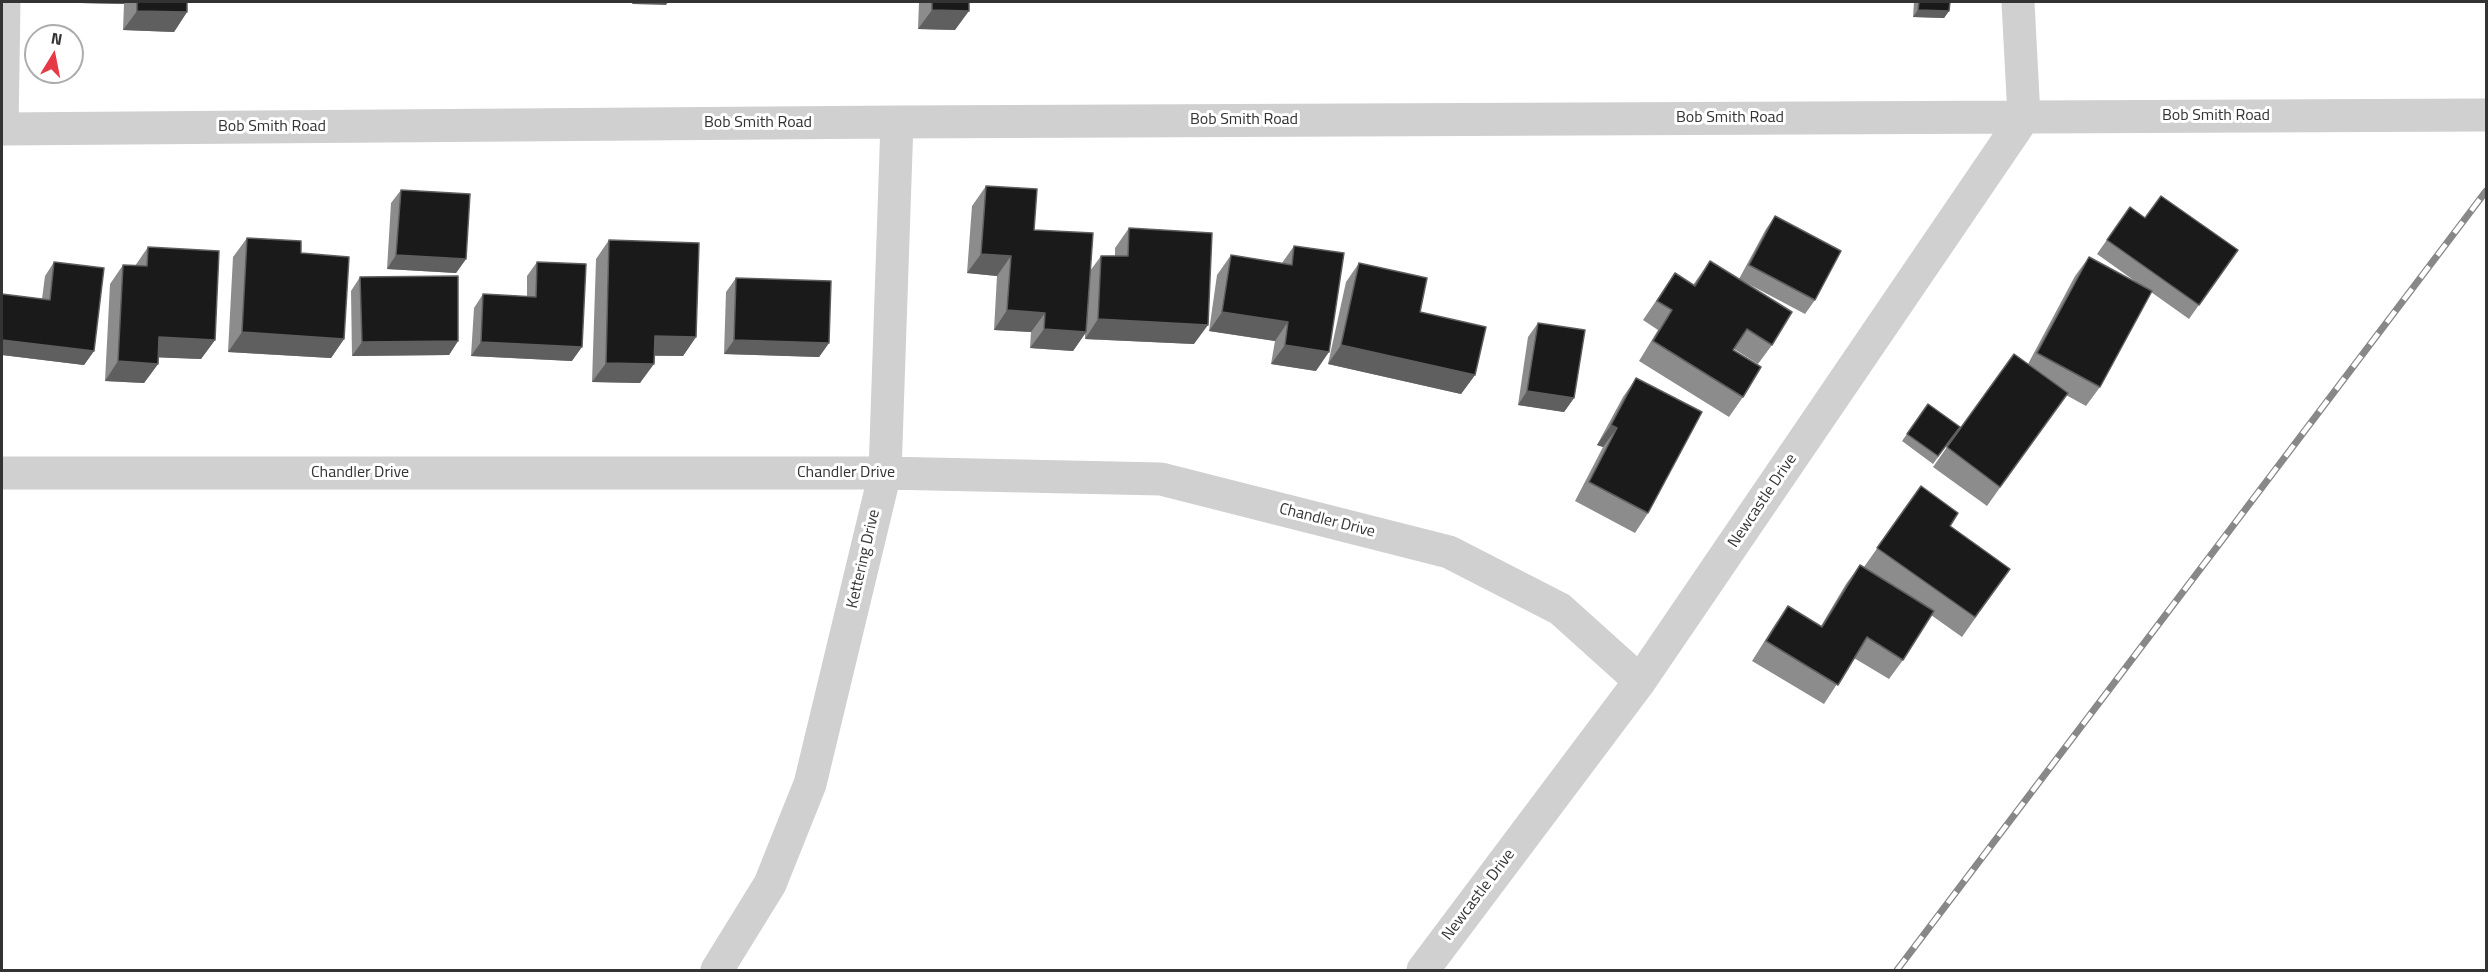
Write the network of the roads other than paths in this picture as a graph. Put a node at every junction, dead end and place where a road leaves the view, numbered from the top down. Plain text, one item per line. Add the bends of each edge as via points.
1 (4, 2) edge
2 (2018, 2) edge
3 (2487, 115) edge
4 (2024, 117) junction
5 (897, 122) junction
6 (2, 129) edge
7 (2, 473) edge
8 (885, 473) junction
9 (1640, 681) junction
10 (717, 970) edge
11 (1423, 970) edge

1 - 6 street
2 - 4 street
3 - 4 street, Bob Smith Road
4 - 5 street, Bob Smith Road
4 - 9 street, Newcastle Drive
5 - 6 street, Bob Smith Road
5 - 8 street, Kettering Drive
7 - 8 street, Chandler Drive
8 - 9 street, Chandler Drive via 1161,479 1449,552 1560,609
8 - 10 street, Kettering Drive via 810,784 770,884
9 - 11 street, Newcastle Drive

